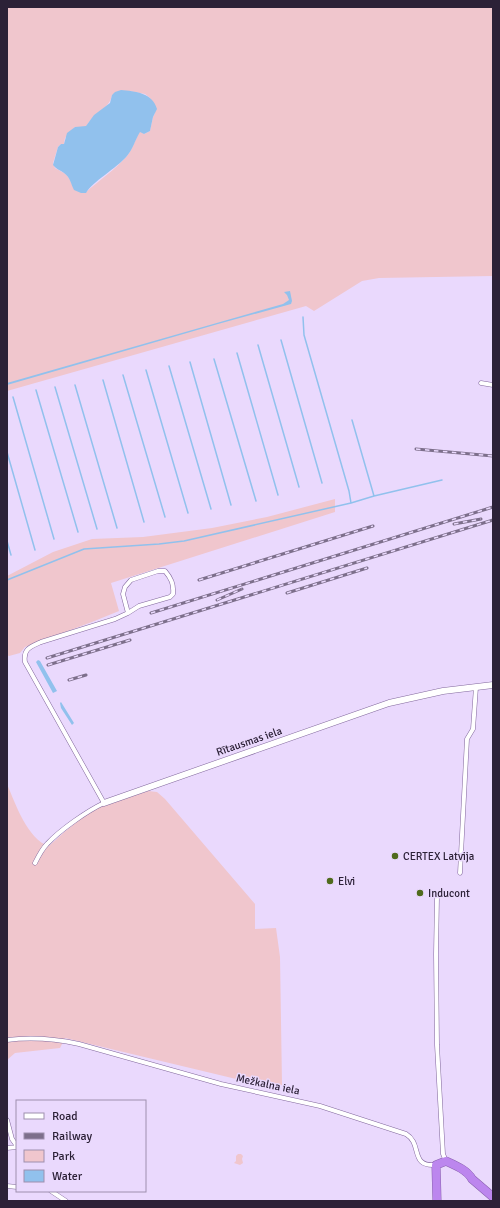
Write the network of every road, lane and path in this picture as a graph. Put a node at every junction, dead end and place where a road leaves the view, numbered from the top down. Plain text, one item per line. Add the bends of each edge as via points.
1 (481, 383) dead end
2 (493, 385) edge
3 (128, 613) junction
4 (493, 685) edge
5 (476, 687) junction
6 (104, 803) junction
7 (35, 863) dead end
8 (460, 873) dead end
9 (437, 898) dead end
10 (7, 1040) edge
11 (7, 1120) edge
12 (16, 1145) edge
13 (446, 1160) junction
14 (436, 1165) junction
15 (53, 1192) edge
16 (493, 1197) edge
17 (66, 1201) edge
18 (437, 1201) edge

1 - 2 street
3 - 3 street via 139,606 173,594 171,578 165,571 131,580 123,594
3 - 6 street via 41,642 29,648 24,655 25,662
4 - 5 street, Rītausmas iela
5 - 6 street, Rītausmas iela via 419,695 388,703
5 - 8 street via 473,729 468,739
6 - 7 street, Rītausmas iela via 96,806 46,845
9 - 13 street via 437,1045 443,1154
10 - 14 street, Mežkalna iela via 35,1039 72,1043 221,1084 320,1106 406,1134 414,1140 420,1160 424,1164
11 - 12 street
13 - 14 highway
13 - 16 highway via 470,1175
14 - 18 highway
15 - 17 street

